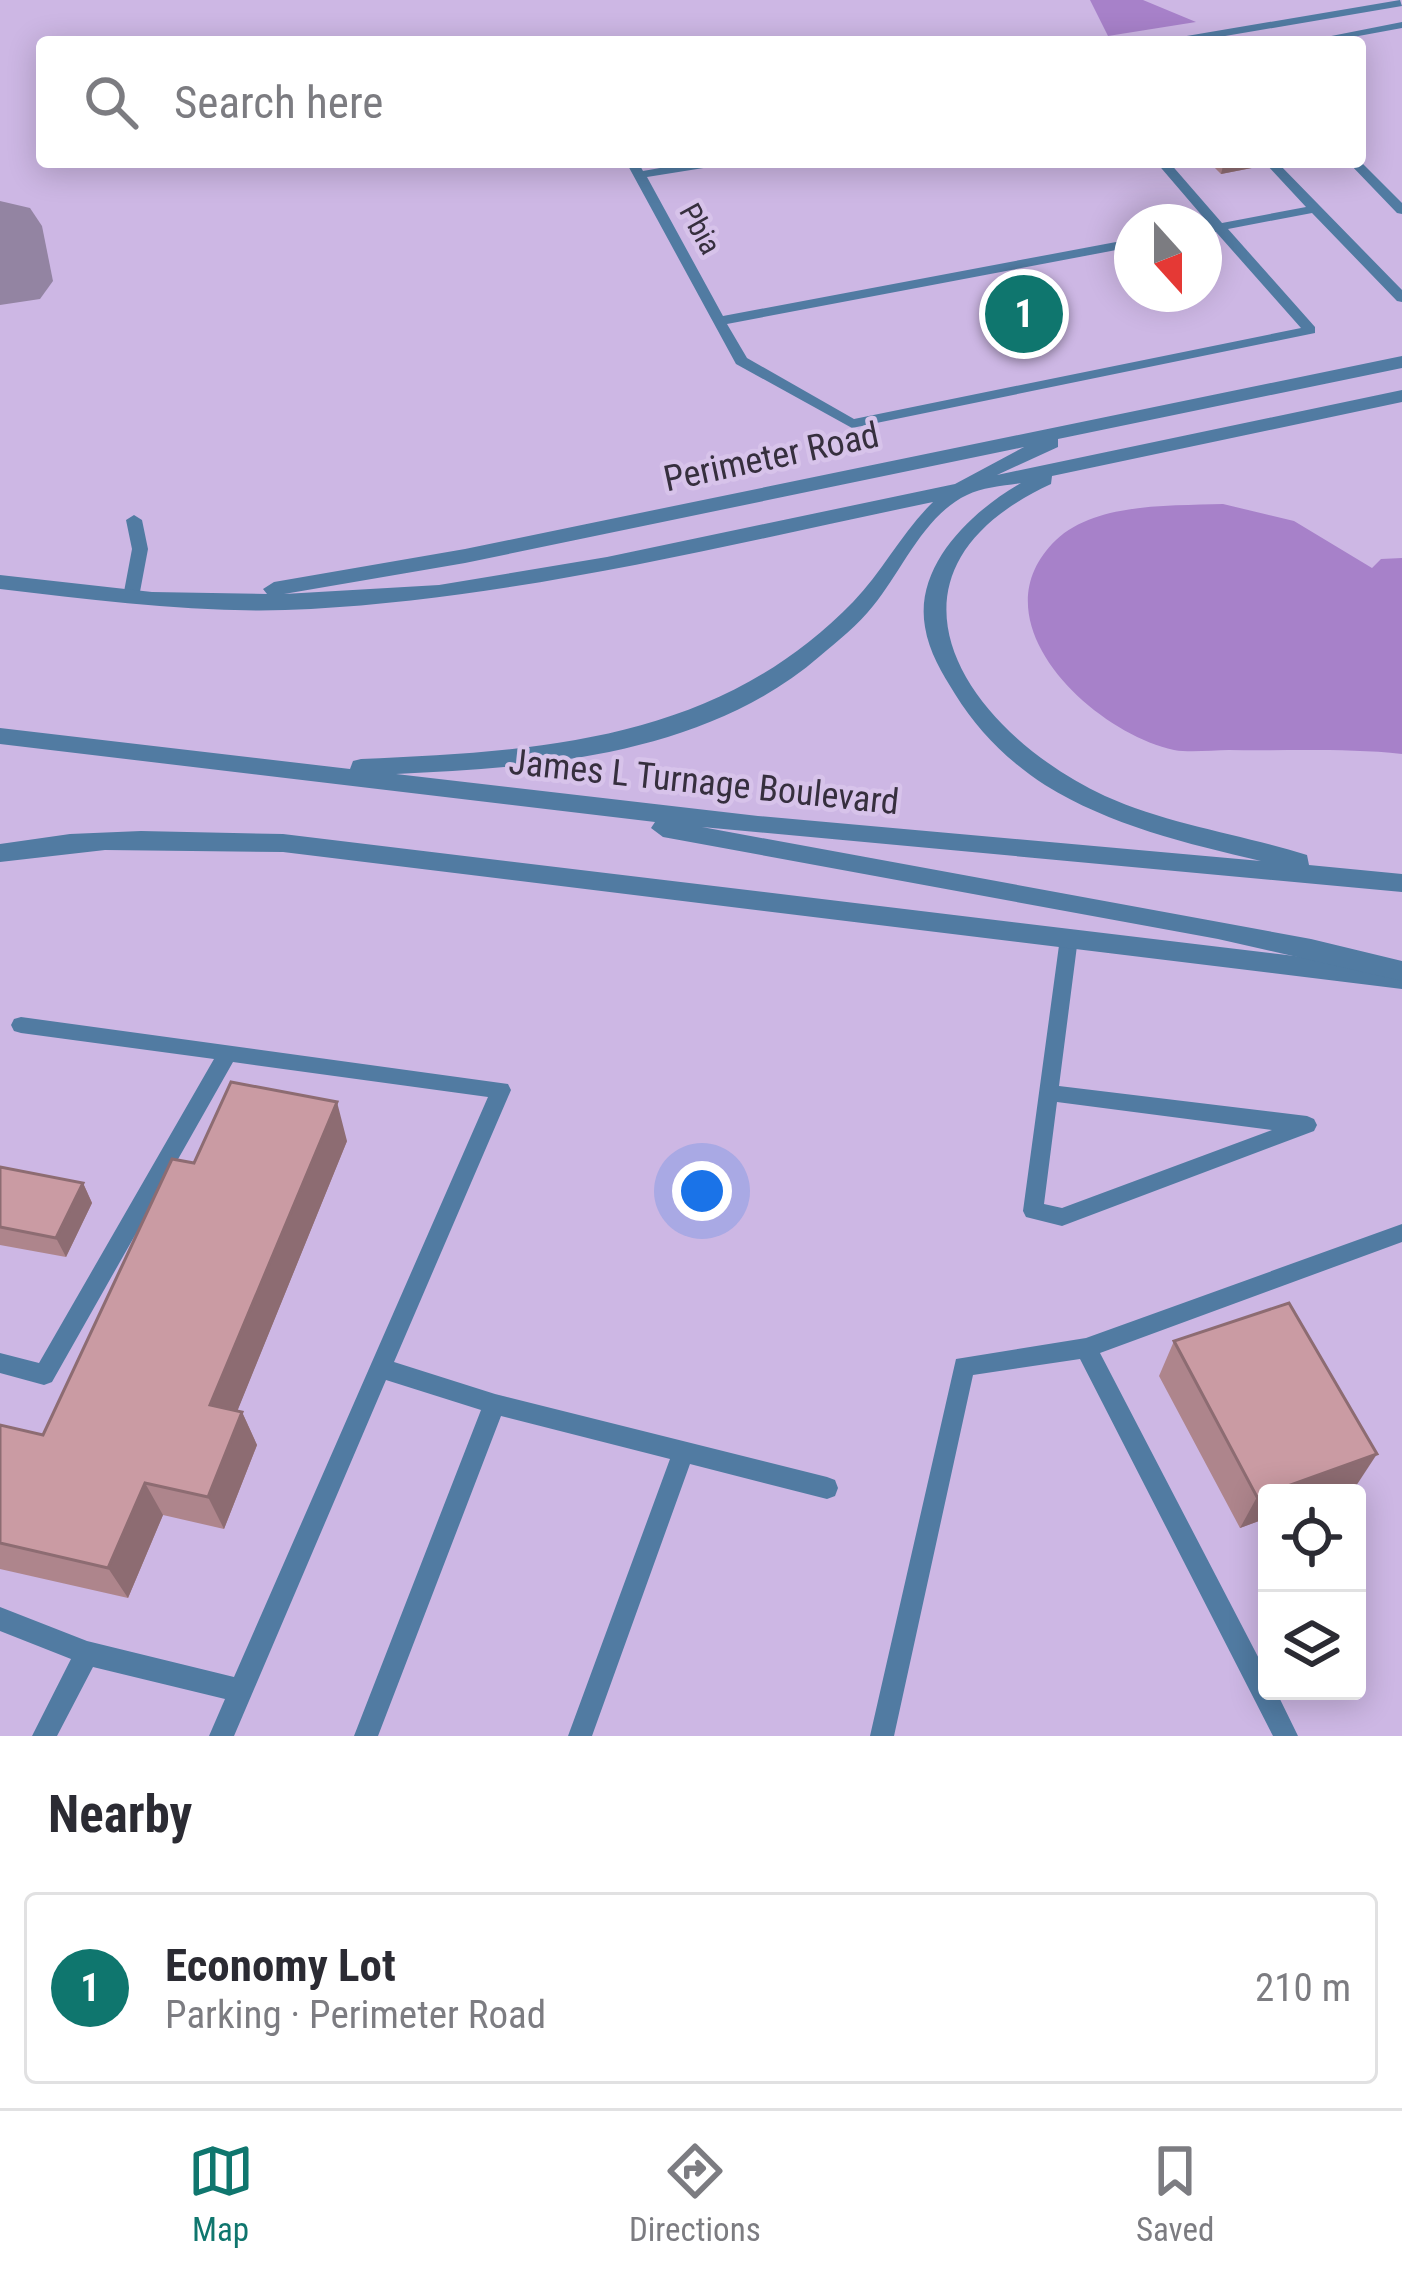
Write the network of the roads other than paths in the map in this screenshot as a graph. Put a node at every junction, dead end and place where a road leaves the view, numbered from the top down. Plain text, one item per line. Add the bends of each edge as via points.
1 (1402, 3) edge
2 (1402, 25) edge
3 (1205, 36) edge
4 (1341, 36) edge
5 (1166, 168) edge
6 (1275, 168) edge
7 (1360, 168) edge
8 (635, 169) edge
9 (1193, 204) edge
10 (1314, 209) junction
11 (1402, 210) edge
12 (1222, 226) edge
13 (1222, 239) edge
14 (1114, 246) edge
15 (1402, 298) edge
16 (720, 321) junction
17 (1402, 362) edge
18 (1402, 396) edge
19 (1122, 421) junction
20 (1080, 465) junction
21 (960, 488) junction
22 (134, 520) dead end
23 (0, 582) edge
24 (142, 598) junction
25 (0, 736) edge
26 (286, 770) junction
27 (541, 800) junction
28 (0, 853) edge
29 (1390, 882) edge
30 (1069, 938) junction
31 (1402, 975) edge
32 (21, 1024) dead end
33 (228, 1053) junction
34 (1048, 1093) junction
35 (1402, 1233) edge
36 (1086, 1348) junction
37 (0, 1363) edge
38 (381, 1368) junction
39 (495, 1404) junction
40 (684, 1451) junction
41 (827, 1488) dead end
42 (0, 1619) edge
43 (87, 1653) junction
44 (242, 1690) junction
45 (44, 1736) edge
46 (221, 1736) edge
47 (366, 1736) edge
48 (580, 1736) edge
49 (882, 1736) edge
50 (1286, 1736) edge

1 - 3 lane
2 - 4 lane
5 - 9 lane
6 - 10 lane
7 - 11 lane
8 - 16 lane, Pbia
10 - 12 lane
10 - 15 lane
13 - 16 lane, Pbia via 1310,330 852,424 741,361
14 - 16 lane
17 - 19 street, Perimeter Road
18 - 20 street, Perimeter Road
19 - 21 street via 1024,454
19 - 24 street, Perimeter Road via 332,582
20 - 21 street, Perimeter Road
20 - 29 street via 996,508 942,573 934,626 974,710 1031,765 1149,825
21 - 24 street, Perimeter Road via 439,592 305,602
21 - 26 street via 820,646 715,713 616,745 521,761
22 - 24 lane
23 - 24 street, Perimeter Road
25 - 26 street, James L Turnage Boulevard
26 - 27 street, James L Turnage Boulevard
27 - 29 street, James L Turnage Boulevard
27 - 31 street via 881,872 1269,935
28 - 30 street via 38,844 283,843
30 - 31 street
30 - 34 lane
32 - 33 lane
33 - 37 lane via 44,1375
33 - 38 lane via 501,1090
34 - 34 lane via 1033,1211 1062,1217 1307,1125
35 - 36 lane
36 - 49 lane via 964,1366
36 - 50 lane
38 - 39 lane
38 - 44 lane
39 - 40 lane
39 - 47 lane
40 - 41 lane
40 - 48 lane
42 - 43 lane
43 - 44 lane
43 - 45 lane
44 - 46 lane

